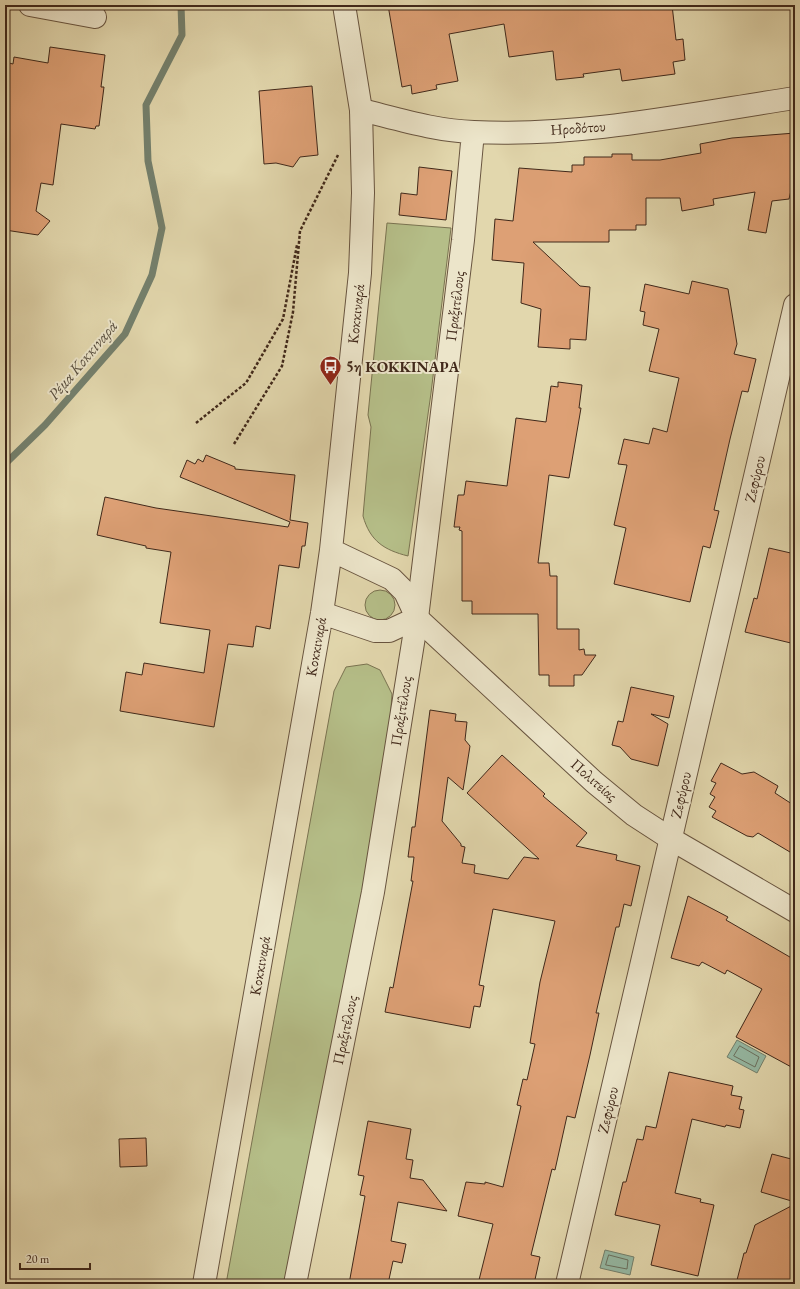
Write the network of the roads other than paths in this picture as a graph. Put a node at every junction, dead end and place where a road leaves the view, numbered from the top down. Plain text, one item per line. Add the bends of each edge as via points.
1 (30, 5) edge
2 (344, 5) edge
3 (95, 17) dead end
4 (795, 98) edge
5 (361, 110) junction
6 (473, 132) junction
7 (795, 305) edge
8 (331, 550) junction
9 (322, 613) junction
10 (417, 618) junction
11 (671, 839) junction
12 (795, 911) edge
13 (204, 1284) edge
14 (295, 1284) edge
15 (567, 1284) edge

1 - 3 street
2 - 5 street, Κοκκιναρά
4 - 6 street, Ηροδότου via 635,124 565,131
5 - 6 street, Ηροδότου via 416,123
5 - 8 street, Κοκκιναρά via 363,193 360,273
6 - 10 street, Πραξιτέλους via 462,248
7 - 11 street, Ζεφύρου
8 - 9 street, Κοκκιναρά
8 - 10 street, Πολιτείας via 392,579 405,592
9 - 10 street via 375,631 389,631
9 - 13 street, Κοκκιναρά
10 - 11 street, Πολιτείας via 594,782 634,815
10 - 14 street, Πραξιτέλους via 373,892
11 - 12 street, Πολιτείας
11 - 15 street, Ζεφύρου

